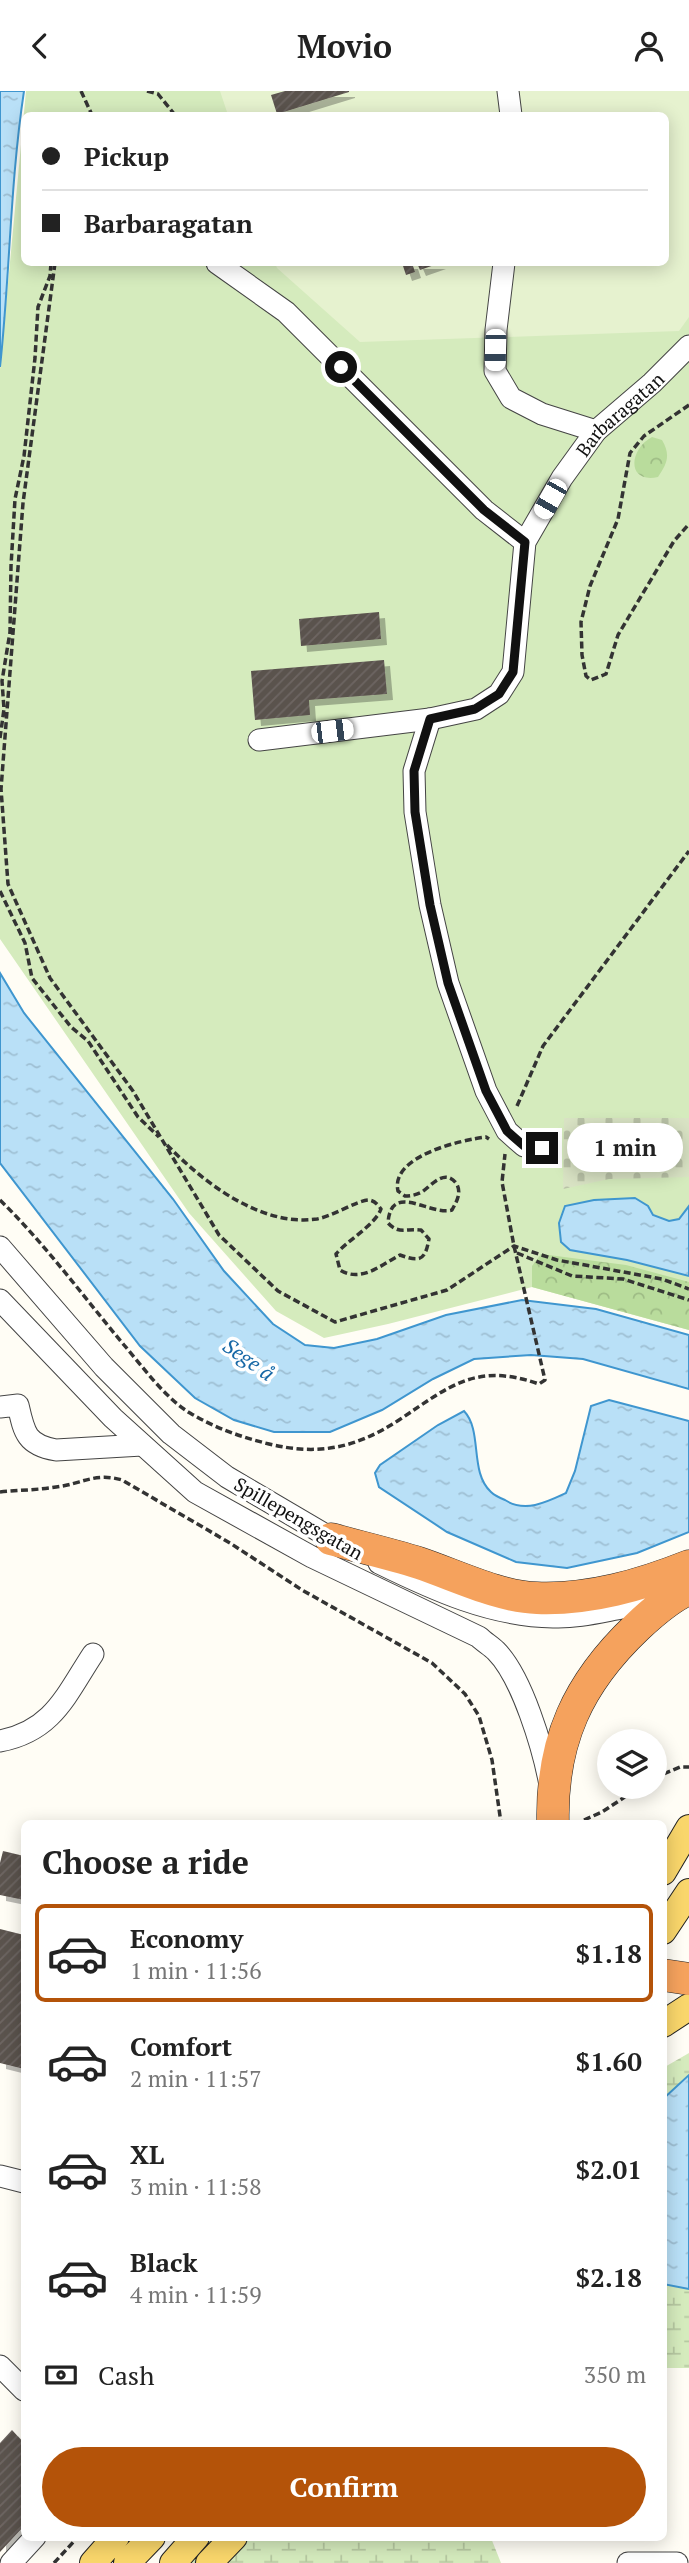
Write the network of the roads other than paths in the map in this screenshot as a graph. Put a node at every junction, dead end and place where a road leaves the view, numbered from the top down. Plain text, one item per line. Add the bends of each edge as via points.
1 (508, 91) edge
2 (511, 112) edge
3 (220, 266) edge
4 (504, 266) edge
5 (689, 346) edge
6 (596, 431) junction
7 (525, 542) junction
8 (430, 719) junction
9 (259, 740) dead end
10 (542, 1148) dead end
11 (0, 1247) edge
12 (0, 1300) edge
13 (6, 1401) edge
14 (142, 1445) junction
15 (331, 1539) joint
16 (686, 1582) edge
17 (93, 1654) dead end
18 (0, 1741) edge
19 (553, 1812) edge
20 (689, 1828) edge
21 (667, 1865) edge
22 (689, 1892) edge
23 (667, 1925) edge
24 (667, 1976) edge
25 (689, 1979) edge
26 (689, 2007) edge
27 (667, 2021) edge
28 (0, 2176) edge
29 (21, 2181) edge
30 (0, 2366) edge
31 (21, 2387) edge
32 (31, 2541) edge
33 (112, 2541) edge
34 (148, 2541) edge
35 (193, 2541) edge
36 (230, 2541) edge
37 (11, 2563) edge
38 (93, 2563) edge
39 (127, 2563) edge
40 (173, 2563) edge
41 (209, 2563) edge
42 (628, 2563) edge
43 (677, 2563) edge

1 - 2 street
3 - 7 street via 286,312 484,510
4 - 6 street via 495,371 510,398
5 - 6 street, Barbaragatan
6 - 7 street, Barbaragatan
7 - 8 street, Barbaragatan via 513,672 499,694 475,709
8 - 9 street, Barbaragatan
8 - 10 street via 414,771 415,812 448,983 506,1141
11 - 15 street, Spillepengsgatan via 104,1367 171,1434 227,1477
12 - 14 street, Spillepengsgatan
13 - 14 street via 35,1445 56,1450
14 - 19 street, Spillepengsgatan via 195,1492 312,1557 479,1637 498,1652 528,1709
15 - 16 highway via 419,1563 476,1585 536,1598 585,1596 647,1582
16 - 19 highway via 623,1640 585,1686 558,1761
17 - 18 street via 62,1704 38,1728
20 - 21 main road
22 - 23 main road
24 - 25 highway
26 - 27 main road
28 - 29 street
30 - 31 street
32 - 37 street
33 - 38 main road
34 - 39 main road
35 - 40 main road
36 - 41 main road
42 - 43 street

